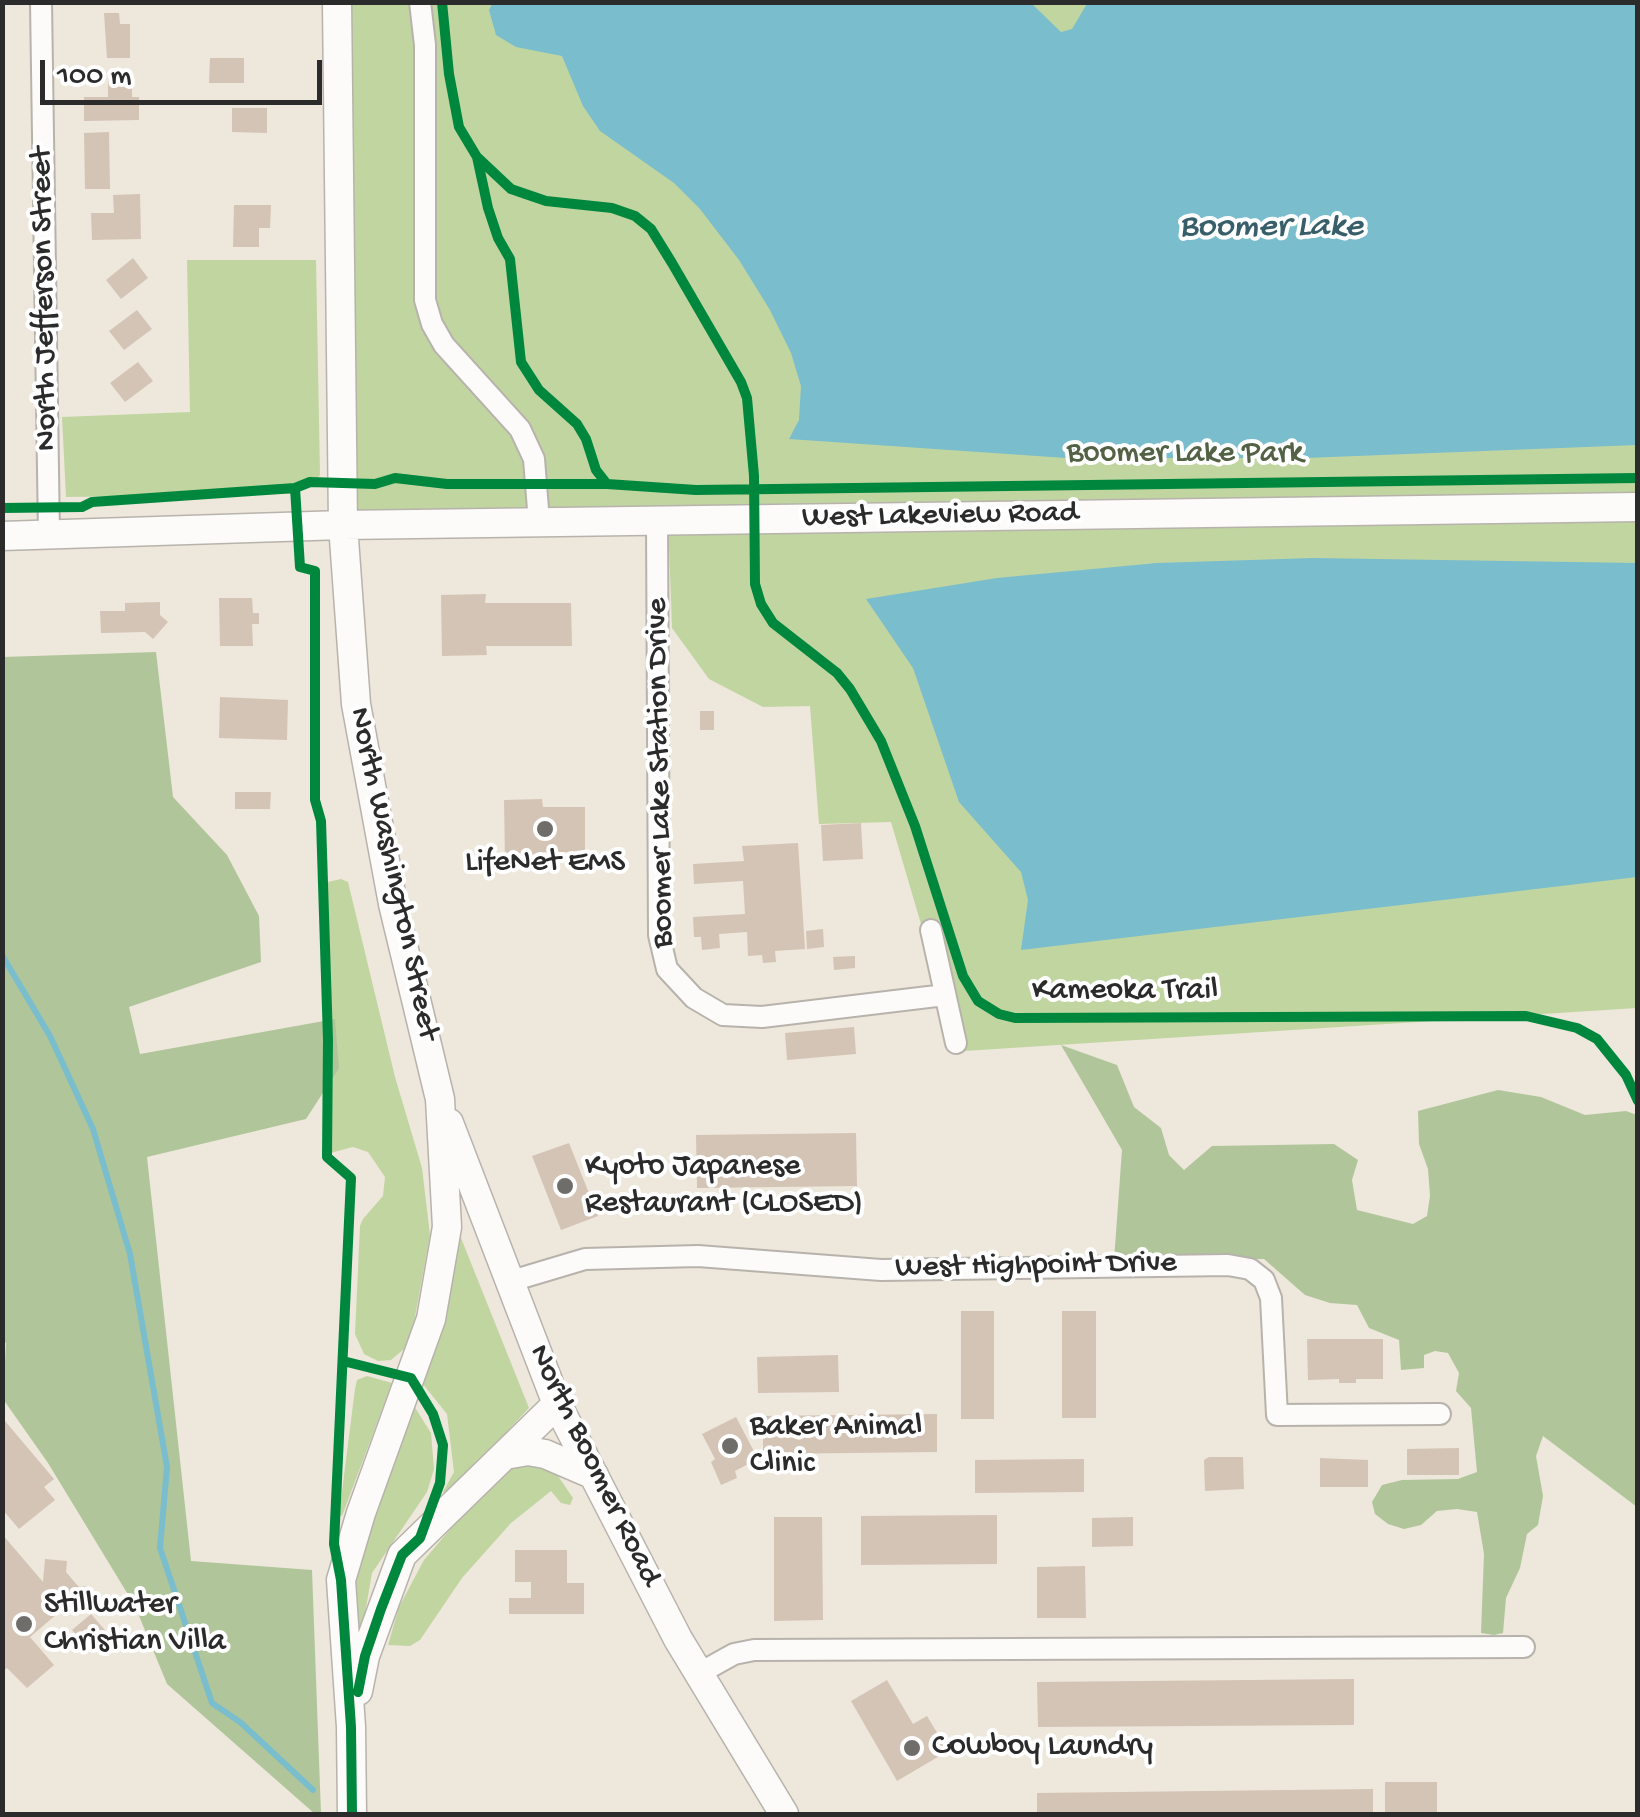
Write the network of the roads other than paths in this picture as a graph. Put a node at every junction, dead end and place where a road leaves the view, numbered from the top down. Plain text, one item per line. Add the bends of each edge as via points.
1 (41, 2) edge
2 (337, 2) edge
3 (420, 2) edge
4 (1638, 508) edge
5 (658, 520) junction
6 (540, 522) junction
7 (344, 525) junction
8 (2, 536) edge
9 (49, 536) junction
10 (930, 930) dead end
11 (945, 995) junction
12 (956, 1043) dead end
13 (440, 1099) junction
14 (508, 1282) junction
15 (557, 1404) junction
16 (1440, 1414) dead end
17 (505, 1456) junction
18 (594, 1476) junction
19 (1524, 1647) dead end
20 (698, 1674) junction
21 (351, 1727) junction
22 (352, 1814) edge
23 (784, 1814) edge

1 - 9 street, North Jefferson Street
2 - 7 main road, North Washington Street
3 - 6 street via 425,300 444,345 520,429 534,458
4 - 5 main road, West Lakeview Road
5 - 6 main road, West Lakeview Road
5 - 11 street, Boomer Lake Station Drive via 659,935 667,970 723,1015 762,1017
6 - 7 main road, West Lakeview Road
7 - 9 main road, West Lakeview Road
7 - 13 main road, North Washington Street via 360,737
8 - 9 main road, West Lakeview Road
10 - 11 street
11 - 12 street
13 - 14 main road, North Boomer Road
13 - 21 main road, North Washington Street via 446,1227 431,1319 341,1580
14 - 15 main road, North Boomer Road
14 - 16 street, West Highpoint Drive via 585,1258 698,1256 880,1270 1228,1265 1250,1269 1271,1298 1277,1415
15 - 17 main road, North Washington Street
15 - 18 main road, North Boomer Road
17 - 18 main road via 545,1454
17 - 21 main road, North Washington Street via 402,1555 365,1656
18 - 20 main road, North Boomer Road
19 - 20 street via 754,1650
20 - 23 main road, North Boomer Road
21 - 22 main road, North Washington Street

